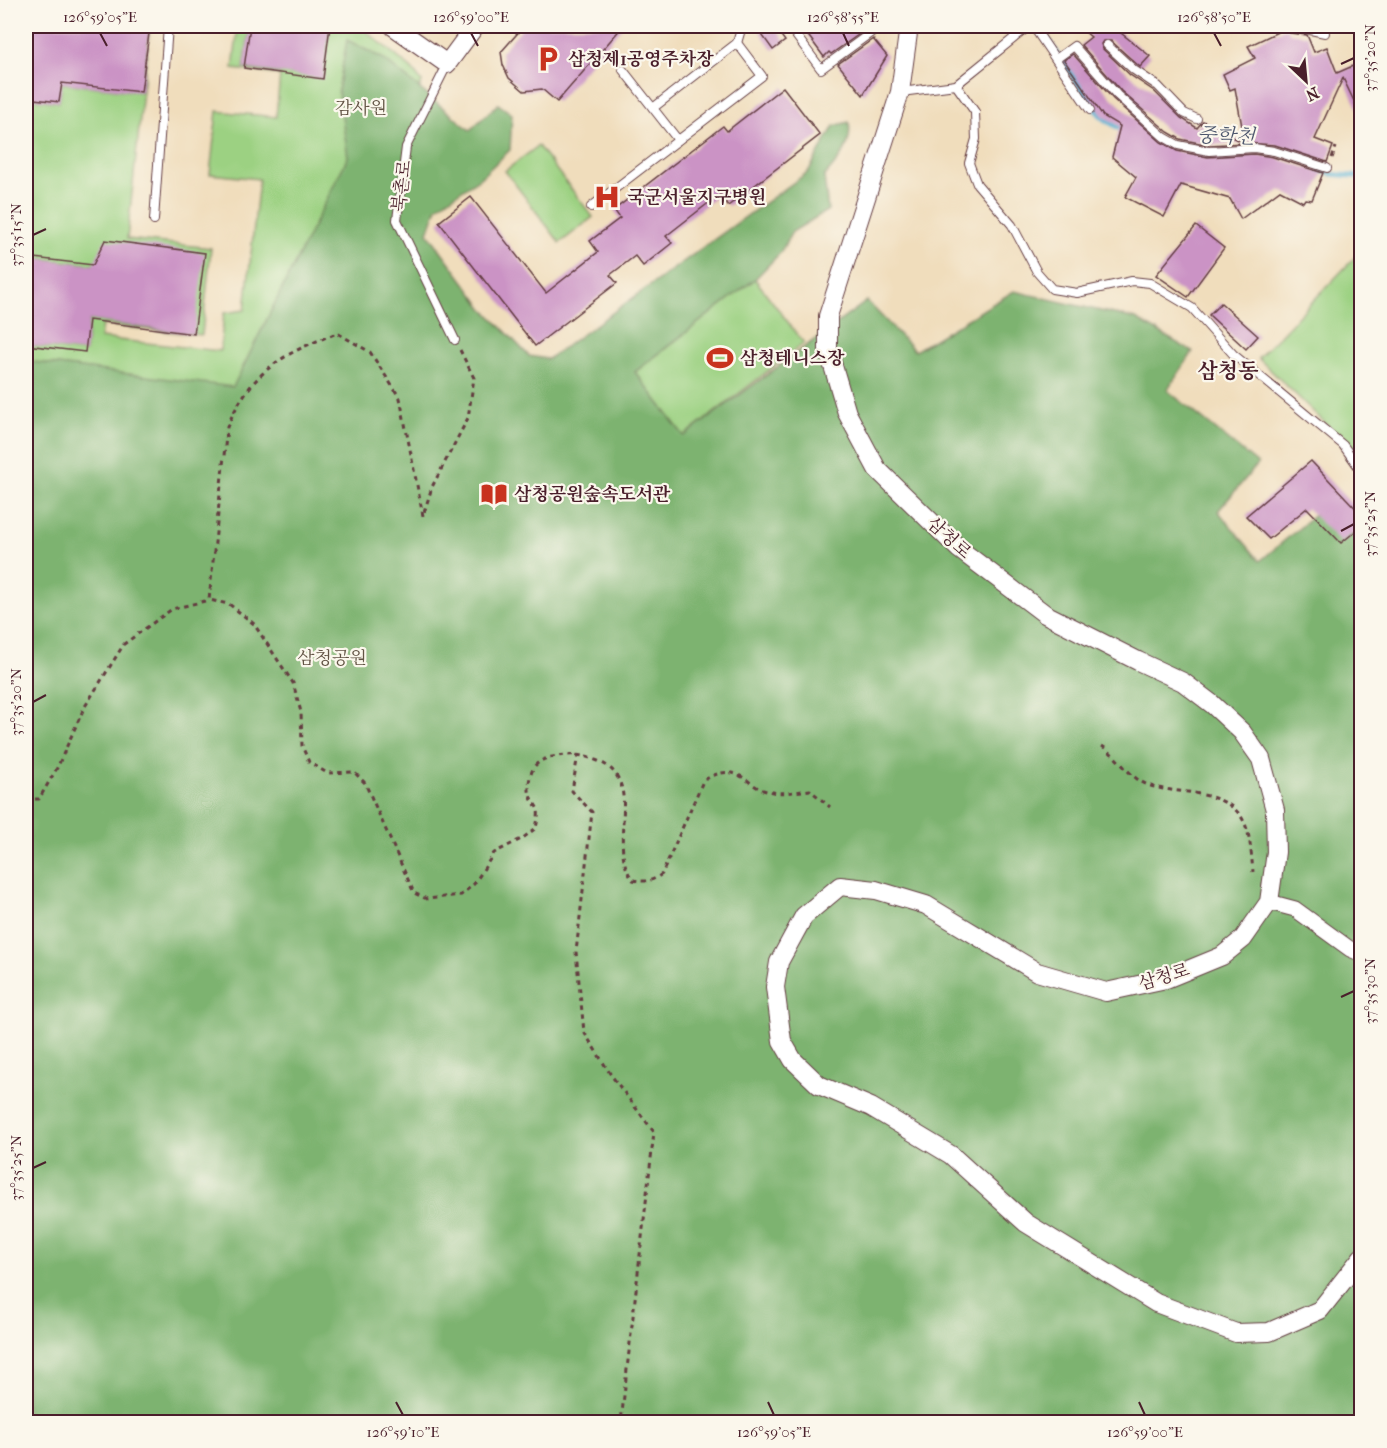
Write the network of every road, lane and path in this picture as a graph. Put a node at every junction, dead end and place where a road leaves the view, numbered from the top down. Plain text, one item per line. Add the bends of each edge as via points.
1 (168, 26) edge
2 (393, 26) edge
3 (475, 26) edge
4 (742, 26) edge
5 (789, 26) edge
6 (880, 26) edge
7 (909, 26) edge
8 (1029, 26) edge
9 (1033, 26) edge
10 (1291, 26) edge
11 (1325, 33) dead end
12 (737, 43) junction
13 (1107, 45) dead end
14 (1056, 59) junction
15 (447, 64) junction
16 (623, 70) dead end
17 (956, 85) junction
18 (900, 92) junction
19 (653, 108) junction
20 (1090, 110) dead end
21 (1197, 119) dead end
22 (678, 140) junction
23 (1327, 168) dead end
24 (591, 207) dead end
25 (154, 220) dead end
26 (455, 340) joint
27 (1362, 462) edge
28 (209, 600) junction
29 (1102, 746) dead end
30 (578, 754) junction
31 (26, 799) edge
32 (830, 807) dead end
33 (1250, 835) dead end
34 (1269, 902) junction
35 (1362, 954) edge
36 (1362, 1257) edge
37 (621, 1422) edge

1 - 25 lane
2 - 15 street
3 - 15 street, 북촌로
4 - 12 lane
5 - 6 lane via 821,69
7 - 18 street, 삼청로
8 - 17 lane
9 - 14 lane
10 - 11 lane
12 - 19 lane
12 - 22 lane via 762,76
13 - 21 lane via 1158,86 1184,113
14 - 20 lane
14 - 23 lane via 1074,46 1117,95 1178,145 1209,151 1274,151
15 - 26 lane, 북촌로 via 406,147 398,220
16 - 19 lane
17 - 18 lane
17 - 27 lane via 975,112 976,139 969,163 977,184 1012,225 1037,272 1052,289 1077,293 1132,281 1150,283 1192,308 1233,354 1343,445 1358,466
18 - 34 street, 삼청로 via 828,316 828,349 847,413 877,469 959,549 1045,614 1184,682 1242,732 1261,759 1275,810 1276,852
19 - 22 lane
22 - 24 lane
26 - 28 path via 474,378 468,418 432,487 423,516 400,398 370,352 337,333 302,346 268,367 236,406 227,427
28 - 30 path via 229,604 254,624 293,683 301,712 302,746 309,762 327,772 354,772 365,783 414,893 427,899 461,895 474,884 494,853 536,828 538,811 530,796 530,777 536,765 552,756
28 - 31 path via 172,609 124,644 84,708 39,799
29 - 33 path via 1146,784 1200,794 1232,805
30 - 32 path via 602,763 618,774 622,782 623,854 626,871 633,880 652,881 662,874 703,781 714,774 742,776 760,789 778,794 810,790
30 - 37 path via 572,791 592,812 576,952 584,1032 654,1132
34 - 35 street via 1295,909
34 - 36 street, 삼청로 via 1243,939 1222,956 1166,979 1106,992 1037,972 926,905 876,890 840,886 804,916 779,962 775,987 782,1041 793,1060 819,1085 871,1107 951,1155 1026,1224 1156,1303 1236,1332 1269,1332 1320,1310

